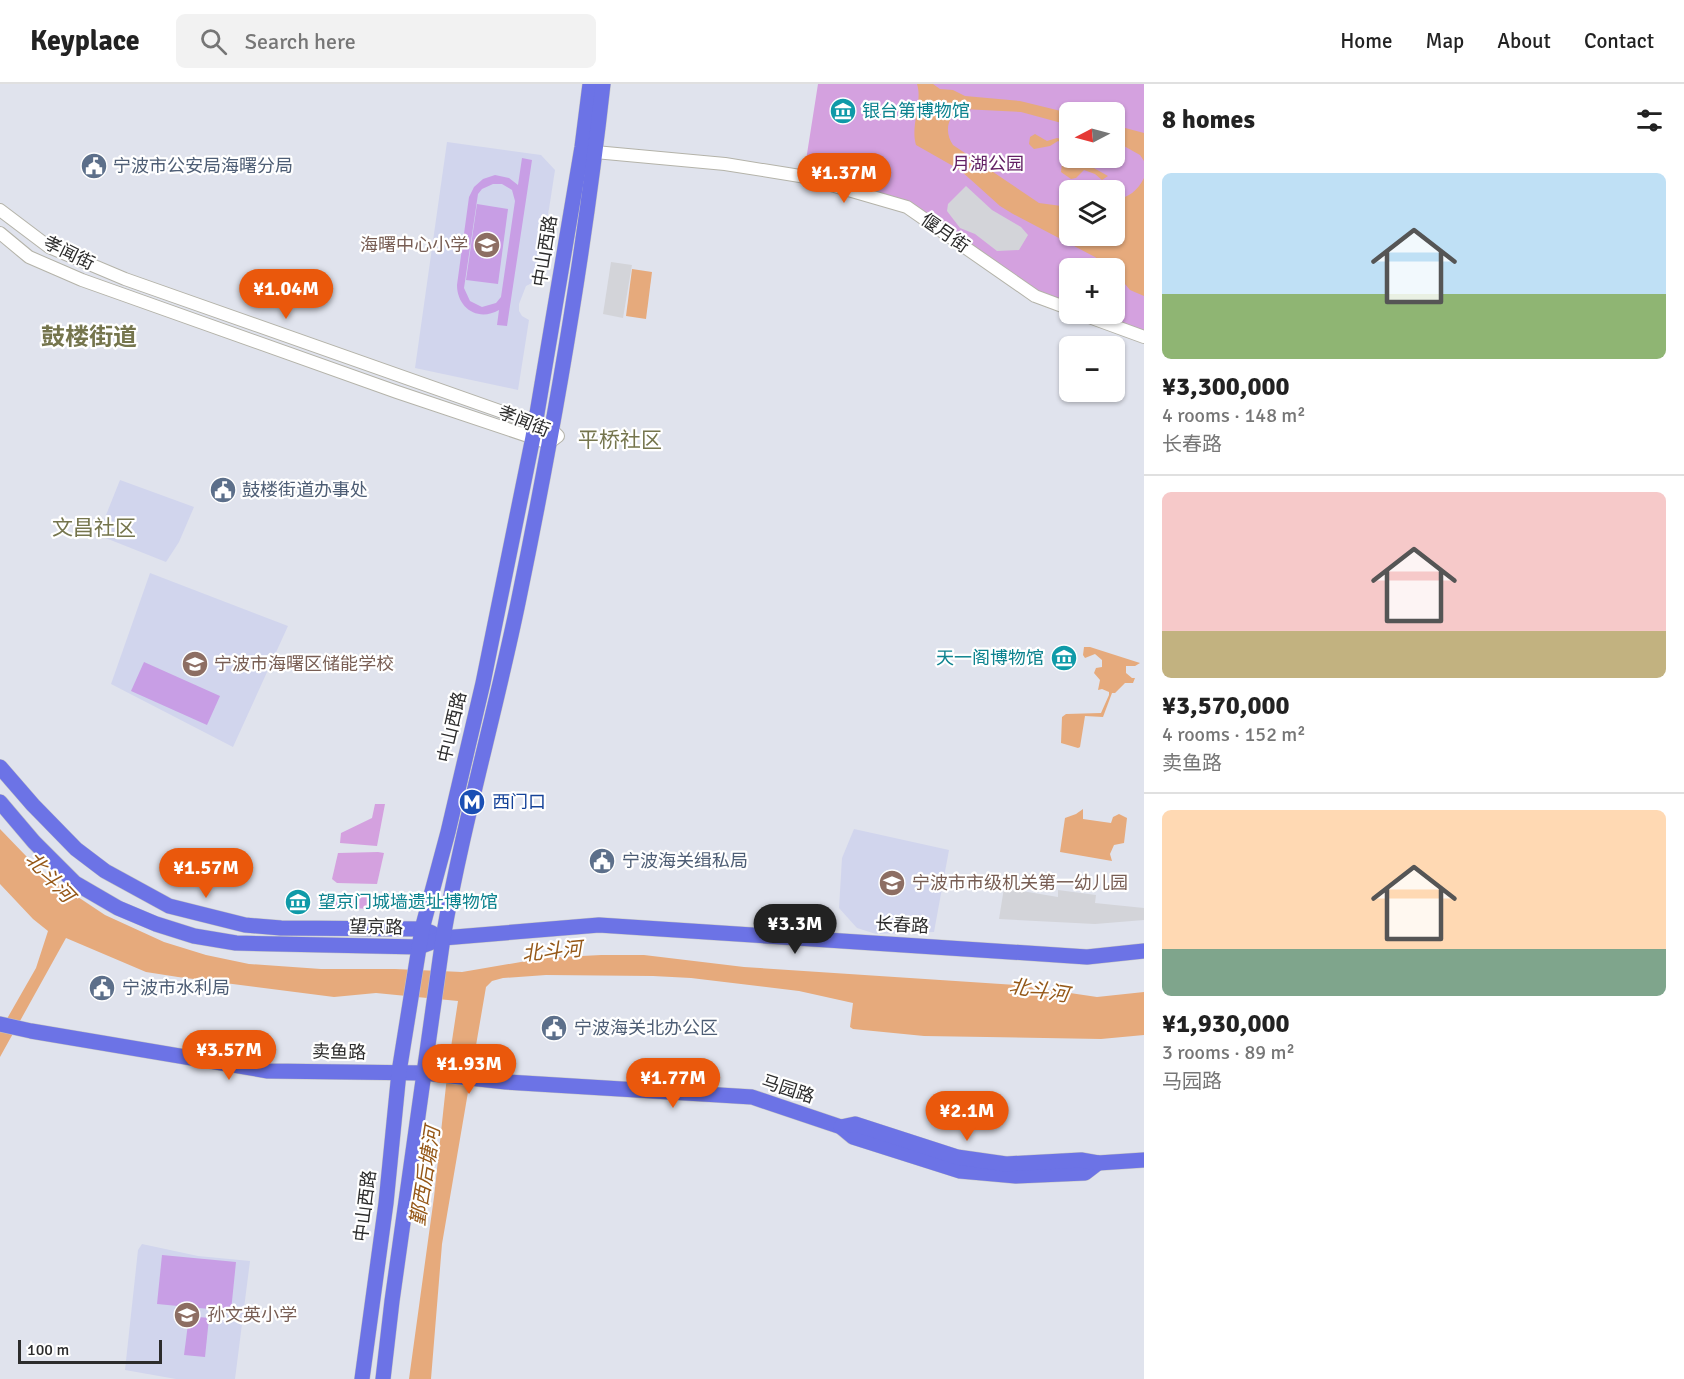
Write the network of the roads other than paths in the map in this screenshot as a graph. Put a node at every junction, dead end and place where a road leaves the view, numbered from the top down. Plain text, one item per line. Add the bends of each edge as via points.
1 (590, 84) edge
2 (603, 84) edge
3 (596, 152) junction
4 (0, 210) edge
5 (0, 233) edge
6 (1059, 305) edge
7 (1108, 324) edge
8 (1144, 337) edge
9 (535, 431) junction
10 (550, 436) junction
11 (0, 767) edge
12 (0, 802) edge
13 (422, 929) junction
14 (443, 938) junction
15 (1144, 951) edge
16 (418, 954) junction
17 (0, 1024) edge
18 (399, 1072) junction
19 (429, 1073) junction
20 (1144, 1160) edge
21 (362, 1379) edge
22 (383, 1379) edge

1 - 9 main road, 中山西路
2 - 3 main road, 中山西路
3 - 6 street, 偃月街 via 725,164 800,176 908,207 1035,296
3 - 10 main road, 中山西路
4 - 9 street, 孝闻街 via 49,247 125,279
5 - 9 street, 孝闻街 via 29,257 82,280 397,392
7 - 8 street
9 - 10 street, 孝闻街
9 - 13 main road, 中山西路 via 483,683
10 - 14 main road, 中山西路 via 520,597
11 - 13 main road, 望京路 via 76,849 105,871 168,906 245,926
12 - 16 main road, 望京路 via 75,883 156,924 236,944
13 - 14 main road, 望京路
13 - 16 main road, 中山西路
14 - 15 main road, 长春路 via 600,925 1087,957
14 - 16 main road, 望京路
14 - 19 main road, 中山西路
16 - 18 main road, 中山西路
17 - 18 main road, 卖鱼路 via 268,1071
18 - 19 main road, 卖鱼路
18 - 21 main road, 中山西路
19 - 20 main road, 马园路 via 506,1082 752,1097 841,1127 855,1125 957,1157 1006,1164
19 - 22 main road, 中山西路

